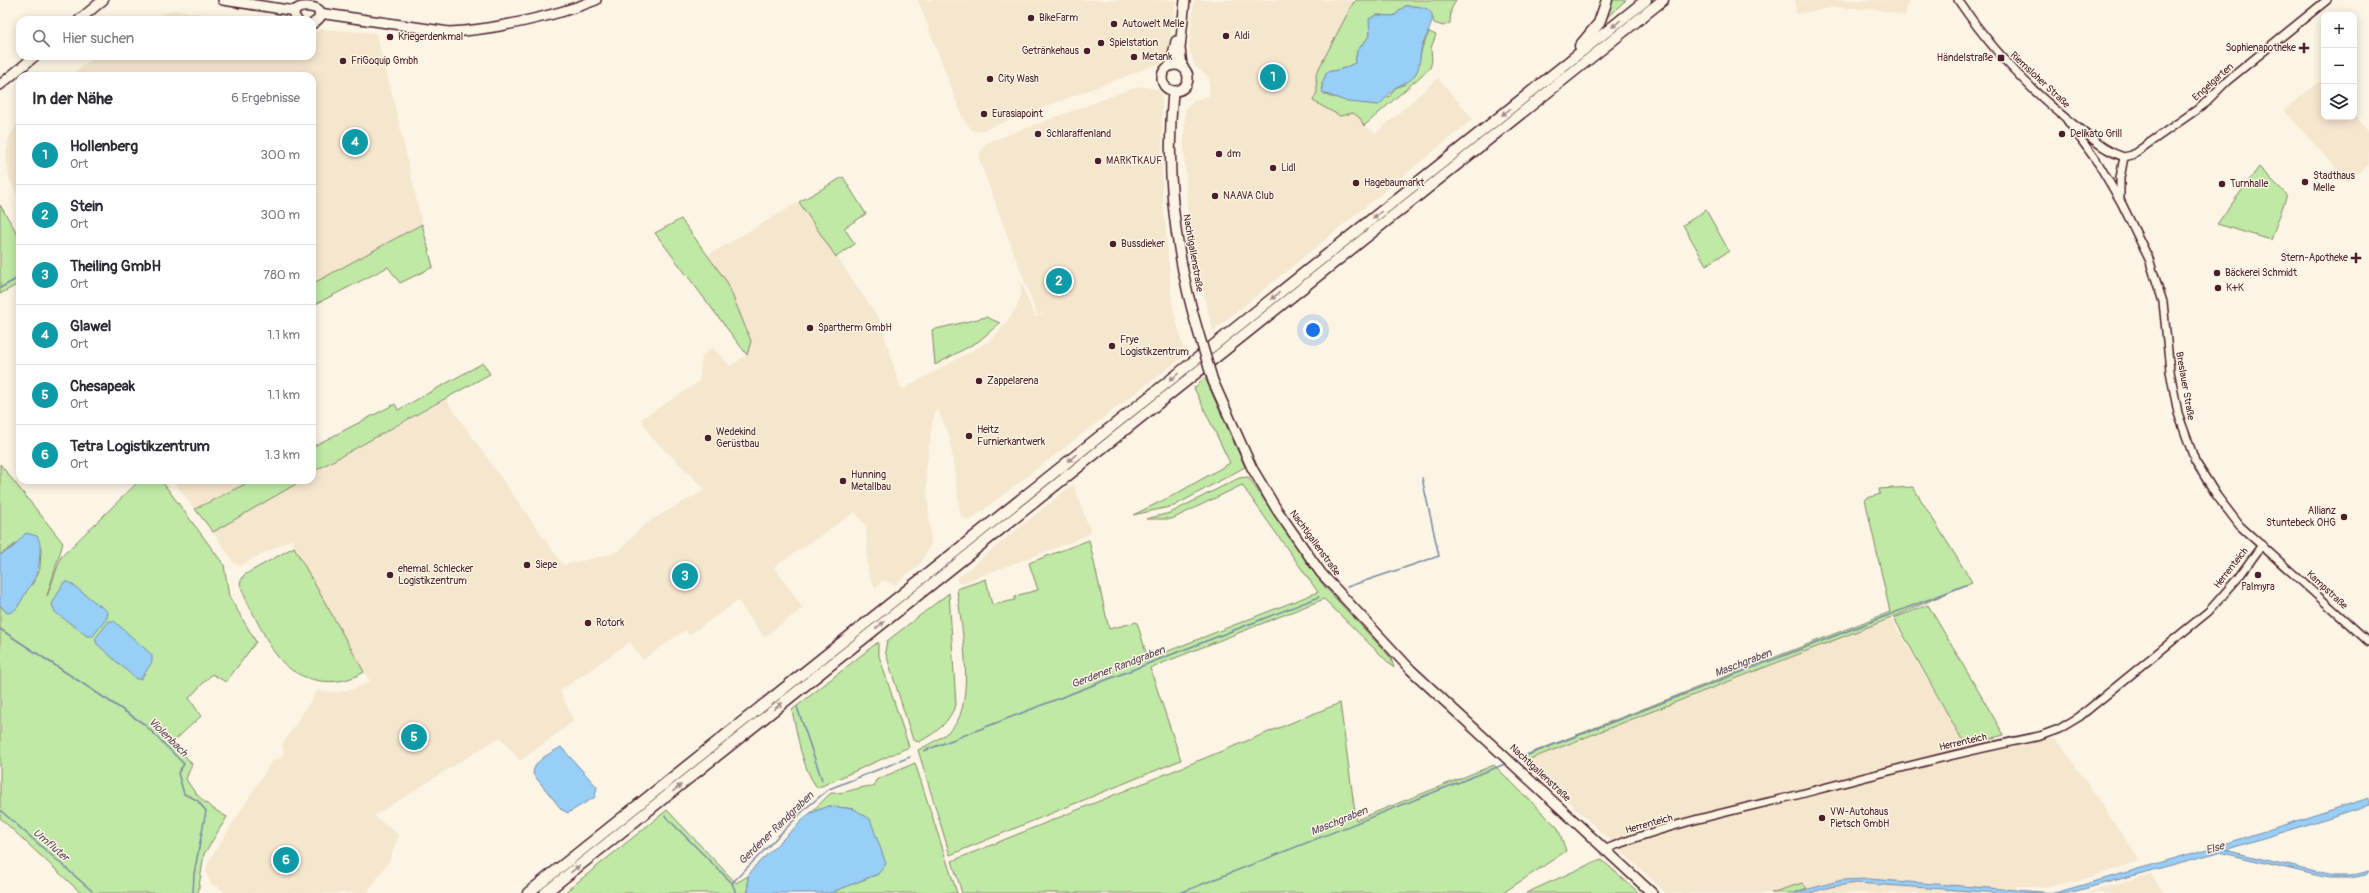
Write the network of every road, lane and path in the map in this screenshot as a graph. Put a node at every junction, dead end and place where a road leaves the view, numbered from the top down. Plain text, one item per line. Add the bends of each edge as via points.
1 (103, 0) edge
2 (223, 0) edge
3 (308, 0) edge
4 (596, 0) edge
5 (1182, 0) edge
6 (1185, 0) edge
7 (1607, 0) edge
8 (1646, 0) edge
9 (1663, 0) edge
10 (1958, 0) edge
11 (2327, 0) edge
12 (319, 13) junction
13 (296, 15) edge
14 (84, 16) edge
15 (316, 21) edge
16 (30, 60) edge
17 (1171, 65) junction
18 (1182, 66) junction
19 (0, 85) edge
20 (1537, 88) junction
21 (1173, 92) junction
22 (2068, 120) junction
23 (2124, 158) junction
24 (2121, 202) junction
25 (2262, 545) junction
26 (2289, 568) joint
27 (2369, 642) edge
28 (1606, 849) junction
29 (528, 893) edge
30 (545, 893) edge
31 (1652, 893) edge

1 - 14 main road
2 - 13 main road
3 - 12 main road via 315,3
3 - 13 main road via 301,2
4 - 12 main road via 535,17 468,31 449,32
5 - 17 main road
6 - 18 main road via 1180,48
7 - 20 highway via 1599,23 1590,36
8 -> 20 highway
30 -> 9 highway
10 - 22 street, Riemsloher Straße via 2002,58
11 - 23 street, Engelgarten via 2227,81 2202,106
12 - 15 main road
16 - 19 main road
17 - 18 main road
17 - 21 main road via 1163,70 1161,79 1165,87
18 - 21 main road via 1187,72 1187,84 1181,90
20 -> 29 highway
21 - 28 main road, Nachtigallenstraße, bridge via 1170,141 1175,222 1186,283 1213,381 1252,468 1277,510 1321,573 1411,670
22 - 23 street, Riemsloher Straße via 2111,153
22 - 24 street, Breslauer Straße via 2095,157
23 - 24 street, Breslauer Straße via 2120,178
24 - 25 street, Breslauer Straße via 2160,288 2176,403 2192,453 2223,504 2240,526
25 - 26 street, Breslauer Straße
25 - 28 street, Herrenteich via 2209,611 2079,718 2059,729 2040,736 1911,764 1722,814
26 - 27 street, Kampstraße
28 - 31 main road, Nachtigallenstraße

